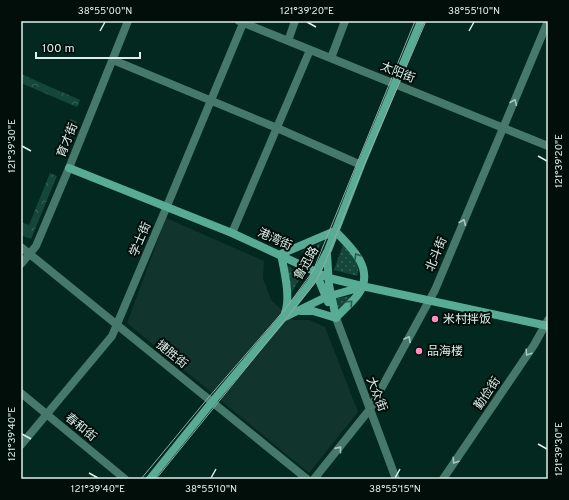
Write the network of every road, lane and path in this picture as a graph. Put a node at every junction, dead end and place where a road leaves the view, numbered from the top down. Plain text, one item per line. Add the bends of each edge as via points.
1 (128, 21) edge
2 (295, 21) edge
3 (345, 21) edge
4 (421, 21) edge
5 (548, 21) edge
6 (242, 22) edge
7 (288, 41) junction
8 (310, 50) junction
9 (331, 58) junction
10 (112, 60) junction
11 (394, 83) junction
12 (210, 100) junction
13 (277, 128) junction
14 (503, 128) junction
15 (548, 146) edge
16 (361, 165) junction
17 (69, 168) junction
18 (167, 206) junction
19 (335, 231) junction
20 (232, 233) junction
21 (21, 247) edge
22 (328, 250) junction
23 (29, 254) junction
24 (281, 254) junction
25 (21, 264) edge
26 (316, 272) junction
27 (329, 278) junction
28 (362, 286) junction
29 (328, 296) junction
30 (428, 301) junction
31 (296, 312) junction
32 (282, 318) junction
33 (336, 318) junction
34 (116, 324) junction
35 (547, 324) edge
36 (21, 393) edge
37 (212, 402) junction
38 (370, 409) junction
39 (46, 414) junction
40 (21, 445) edge
41 (125, 479) edge
42 (150, 479) edge
43 (307, 479) edge
44 (314, 479) edge
45 (396, 479) edge
46 (443, 479) edge

1 - 10 street, 育才街
2 - 7 street
3 - 9 street
4 - 11 main road, 鲁迅路
14 -> 5 street, 北斗街
6 - 7 street, 太阳街
6 - 12 street, 学士街
7 - 8 street, 太阳街
8 - 9 street, 太阳街
8 - 13 street
9 - 11 street, 太阳街
10 - 12 street
10 - 17 street, 育才街
11 - 14 street, 太阳街
11 - 16 main road, 鲁迅路
12 - 13 street
12 - 18 street, 学士街
13 - 16 street
13 - 20 street
14 - 15 street, 太阳街
30 -> 14 street, 北斗街
16 - 19 main road, 鲁迅路
17 - 18 main road, 港湾街
17 - 23 street, 育才街 via 36,246
18 - 20 main road, 港湾街
18 - 34 street, 学士街
19 - 22 main road, 鲁迅路
19 - 24 main road
28 -> 19 main road via 362,265 350,246
20 - 24 main road, 港湾街
21 - 23 street, 捷胜街
22 - 26 main road, 鲁迅路
22 - 27 main road
23 - 25 street, 育才街
23 - 34 street, 捷胜街
24 - 26 main road, 港湾街
24 - 32 main road via 287,298
26 - 27 main road, 港湾街
26 - 29 main road
26 - 32 main road, 鲁迅路
27 - 28 main road, 港湾街
27 - 29 main road
28 - 29 main road
28 - 30 main road, 港湾街
33 -> 28 main road via 355,298
29 - 31 main road
29 - 33 main road
30 - 35 main road, 港湾街
38 -> 30 street, 北斗街
31 - 32 main road
31 - 33 main road via 313,311
32 - 37 main road, 鲁迅路
33 - 38 street, 大众街
34 - 37 street, 捷胜街
34 - 39 street, 学士街 via 112,336
35 -> 46 street, 勤俭街
36 - 39 street, 春和街
37 - 42 main road, 鲁迅路
37 - 43 street, 捷胜街
44 -> 38 street, 北斗街
38 - 45 street, 大众街
39 - 40 street, 学士街
39 - 41 street, 春和街

